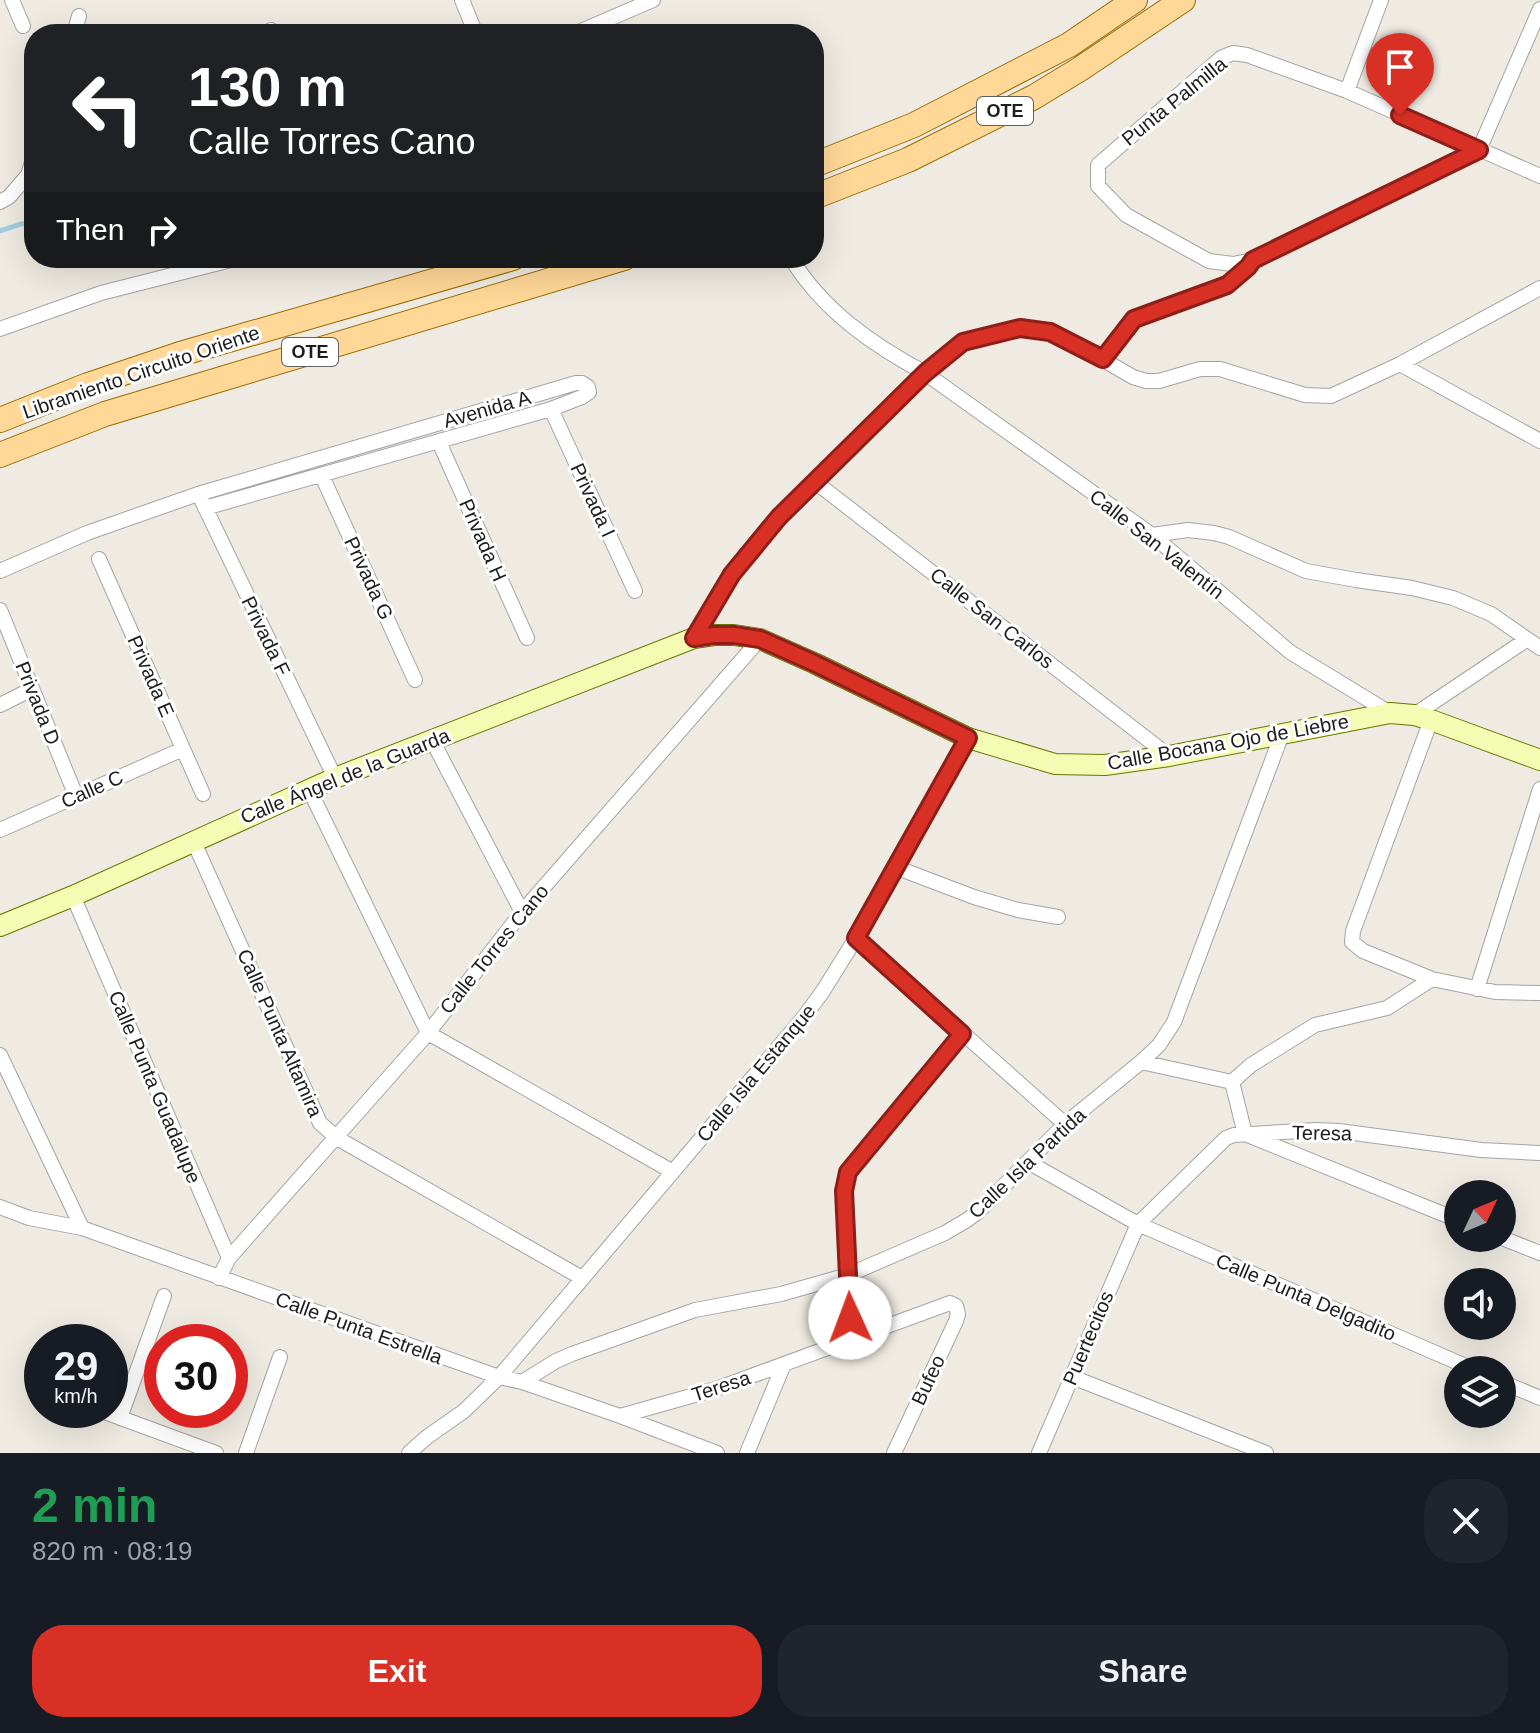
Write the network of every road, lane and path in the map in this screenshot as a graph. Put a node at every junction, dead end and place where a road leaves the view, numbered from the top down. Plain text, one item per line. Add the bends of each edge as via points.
1 (12, 0) edge
2 (462, 0) edge
3 (653, 0) edge
4 (1135, 0) edge
5 (1183, 0) edge
6 (1381, 0) edge
7 (1540, 9) edge
8 (79, 16) dead end
9 (77, 24) edge
10 (472, 24) edge
11 (597, 24) edge
12 (23, 26) dead end
13 (1347, 91) junction
14 (1479, 150) junction
15 (824, 161) edge
16 (1540, 176) edge
17 (24, 183) edge
18 (824, 193) edge
19 (0, 202) edge
20 (1253, 260) junction
21 (199, 268) edge
22 (478, 268) edge
23 (591, 268) edge
24 (798, 268) edge
25 (1540, 288) edge
26 (0, 329) edge
27 (1103, 359) junction
28 (1400, 364) junction
29 (925, 373) junction
30 (551, 409) junction
31 (0, 420) edge
32 (1540, 441) edge
33 (439, 442) junction
34 (0, 455) edge
35 (322, 476) junction
36 (814, 481) junction
37 (198, 494) junction
38 (205, 508) junction
39 (1152, 535) junction
40 (99, 559) dead end
41 (0, 571) edge
42 (635, 591) dead end
43 (0, 610) edge
44 (527, 638) dead end
45 (694, 638) junction
46 (760, 639) junction
47 (1526, 640) junction
48 (1540, 648) edge
49 (415, 680) dead end
50 (32, 689) junction
51 (0, 705) edge
52 (1390, 713) junction
53 (1422, 717) junction
54 (1282, 734) junction
55 (968, 738) junction
56 (432, 740) junction
57 (183, 749) junction
58 (1169, 756) junction
59 (1540, 760) edge
60 (335, 778) junction
61 (309, 789) junction
62 (1540, 789) edge
63 (203, 794) dead end
64 (76, 796) junction
65 (0, 830) edge
66 (193, 840) junction
67 (895, 867) junction
68 (73, 896) junction
69 (522, 912) junction
70 (1058, 917) dead end
71 (0, 926) edge
72 (856, 938) junction
73 (1432, 979) junction
74 (1477, 989) junction
75 (1540, 993) edge
76 (428, 1033) junction
77 (962, 1034) junction
78 (0, 1055) edge
79 (1141, 1062) junction
80 (1232, 1082) junction
81 (1065, 1124) junction
82 (1245, 1134) junction
83 (337, 1138) junction
84 (1540, 1153) edge
85 (1028, 1162) junction
86 (673, 1172) junction
87 (0, 1207) edge
88 (1444, 1214) edge
89 (1138, 1224) junction
90 (82, 1228) junction
91 (1516, 1244) edge
92 (1540, 1253) edge
93 (229, 1258) junction
94 (848, 1275) junction
95 (219, 1278) junction
96 (582, 1278) junction
97 (164, 1296) dead end
98 (956, 1306) joint
99 (851, 1340) junction
100 (280, 1357) dead end
101 (1444, 1357) edge
102 (784, 1364) junction
103 (499, 1377) junction
104 (1072, 1377) junction
105 (522, 1382) junction
106 (1516, 1388) edge
107 (128, 1396) edge
108 (1540, 1398) edge
109 (620, 1416) junction
110 (128, 1421) edge
111 (216, 1453) edge
112 (246, 1453) edge
113 (409, 1453) edge
114 (717, 1453) edge
115 (747, 1453) edge
116 (894, 1453) edge
117 (1039, 1453) edge
118 (1266, 1453) edge

1 - 12 street
2 - 10 street
3 - 11 street
4 - 15 main road, OTE via 1069,45 914,125
5 - 18 main road, OTE via 1034,97 908,160
6 - 13 street
7 - 14 street
8 - 9 street
13 - 14 street
13 - 20 street, Punta Palmilla via 1233,53 1098,165 1098,186 1126,215 1209,261
14 - 16 street
14 - 20 street
17 - 19 street
20 - 27 street via 1227,285 1134,319
21 - 26 street via 101,293
22 - 31 main road, Libramiento Circuito Oriente / OTE via 180,354
23 - 34 main road, Libramiento Circuito Oriente / OTE via 105,414
24 - 29 street, Calle San Valentín via 860,333
25 - 28 street
27 - 28 street via 1146,381 1220,369 1305,395 1331,396
27 - 29 street via 1050,332 1020,328 963,342
28 - 32 street
29 - 36 street
29 - 39 street, Calle San Valentín
30 - 33 street, Avenida A
30 - 37 street, Avenida A via 582,397 588,387 576,383
30 - 42 street, Privada I
33 - 35 street, Avenida A
33 - 44 street, Privada H
35 - 38 street, Avenida A
35 - 49 street, Privada G
36 - 45 street via 732,574
36 - 58 street, Calle San Carlos
37 - 38 street, Privada F
37 - 41 street, Avenida A
38 - 60 street, Privada F
39 - 47 street via 1214,533 1306,571 1453,598 1491,614
39 - 52 street, Calle San Valentín via 1290,652
40 - 57 street, Privada E
43 - 50 street, Privada D
45 - 46 street, Calle Bocana Ojo de Liebre
45 - 56 street, Calle Ángel de la Guarda
46 - 55 street, Calle Bocana Ojo de Liebre
46 - 69 street, Calle Torres Cano
47 - 48 street
47 - 53 street
50 - 51 street
50 - 64 street, Privada D
52 - 53 street, Calle Bocana Ojo de Liebre
52 - 54 street, Calle Bocana Ojo de Liebre
53 - 59 street, Calle Bocana Ojo de Liebre
53 - 73 street via 1352,942
54 - 58 street, Calle Bocana Ojo de Liebre
54 - 79 street, Calle Isla Partida via 1174,1022
55 - 58 street, Calle Bocana Ojo de Liebre via 1055,764 1105,765
55 - 67 street, Calle Isla Estanque
56 - 60 street, Calle Ángel de la Guarda
56 - 69 street
57 - 63 street, Privada E
57 - 64 street, Calle C
60 - 61 street, Calle Ángel de la Guarda
61 - 66 street, Calle Ángel de la Guarda
61 - 76 street
62 - 74 street
64 - 65 street, Calle C
66 - 68 street, Calle Ángel de la Guarda
66 - 83 street, Calle Punta Altamira via 320,1123
67 - 70 street via 974,897
67 - 72 street, Calle Isla Estanque
68 - 71 street, Calle Ángel de la Guarda
68 - 93 street, Calle Punta Guadalupe
69 - 76 street, Calle Torres Cano
72 - 77 street
72 - 86 street, Calle Isla Estanque via 804,1017
73 - 74 street
73 - 80 street via 1387,1008 1315,1025
74 - 75 street
76 - 83 street, Calle Torres Cano
76 - 86 street
77 - 81 street
77 - 94 street via 848,1172
78 - 90 street
79 - 80 street
79 - 81 street, Calle Isla Partida
80 - 82 street
81 - 85 street, Calle Isla Partida
82 - 84 street, Teresa via 1339,1131
82 - 88 street
82 - 89 street, Teresa via 1226,1138
83 - 93 street, Calle Torres Cano
83 - 96 street, Calle Punta Altamira
85 - 89 street
85 - 94 street, Calle Isla Partida via 967,1220
86 - 96 street, Calle Isla Estanque
87 - 90 street, Calle Punta Estrella
89 - 101 street, Calle Punta Delgadito
89 - 104 street, Puertecitos
90 - 95 street, Calle Punta Estrella
91 - 92 street
93 - 95 street
94 - 99 street
94 - 105 street, Calle Isla Partida via 695,1310 572,1354
95 - 103 street, Calle Punta Estrella
96 - 103 street, Calle Isla Estanque
97 - 107 street
98 - 99 street, Teresa via 939,1306
98 - 116 street, Bufeo via 956,1321
99 - 102 street, Teresa
100 - 112 street
102 - 109 street, Teresa
102 - 115 street
103 - 105 street, Calle Punta Estrella
103 - 113 street, Calle Isla Estanque
104 - 117 street, Puertecitos
104 - 118 street
105 - 109 street, Calle Punta Estrella
106 - 108 street
109 - 114 street, Calle Punta Estrella
110 - 111 street

